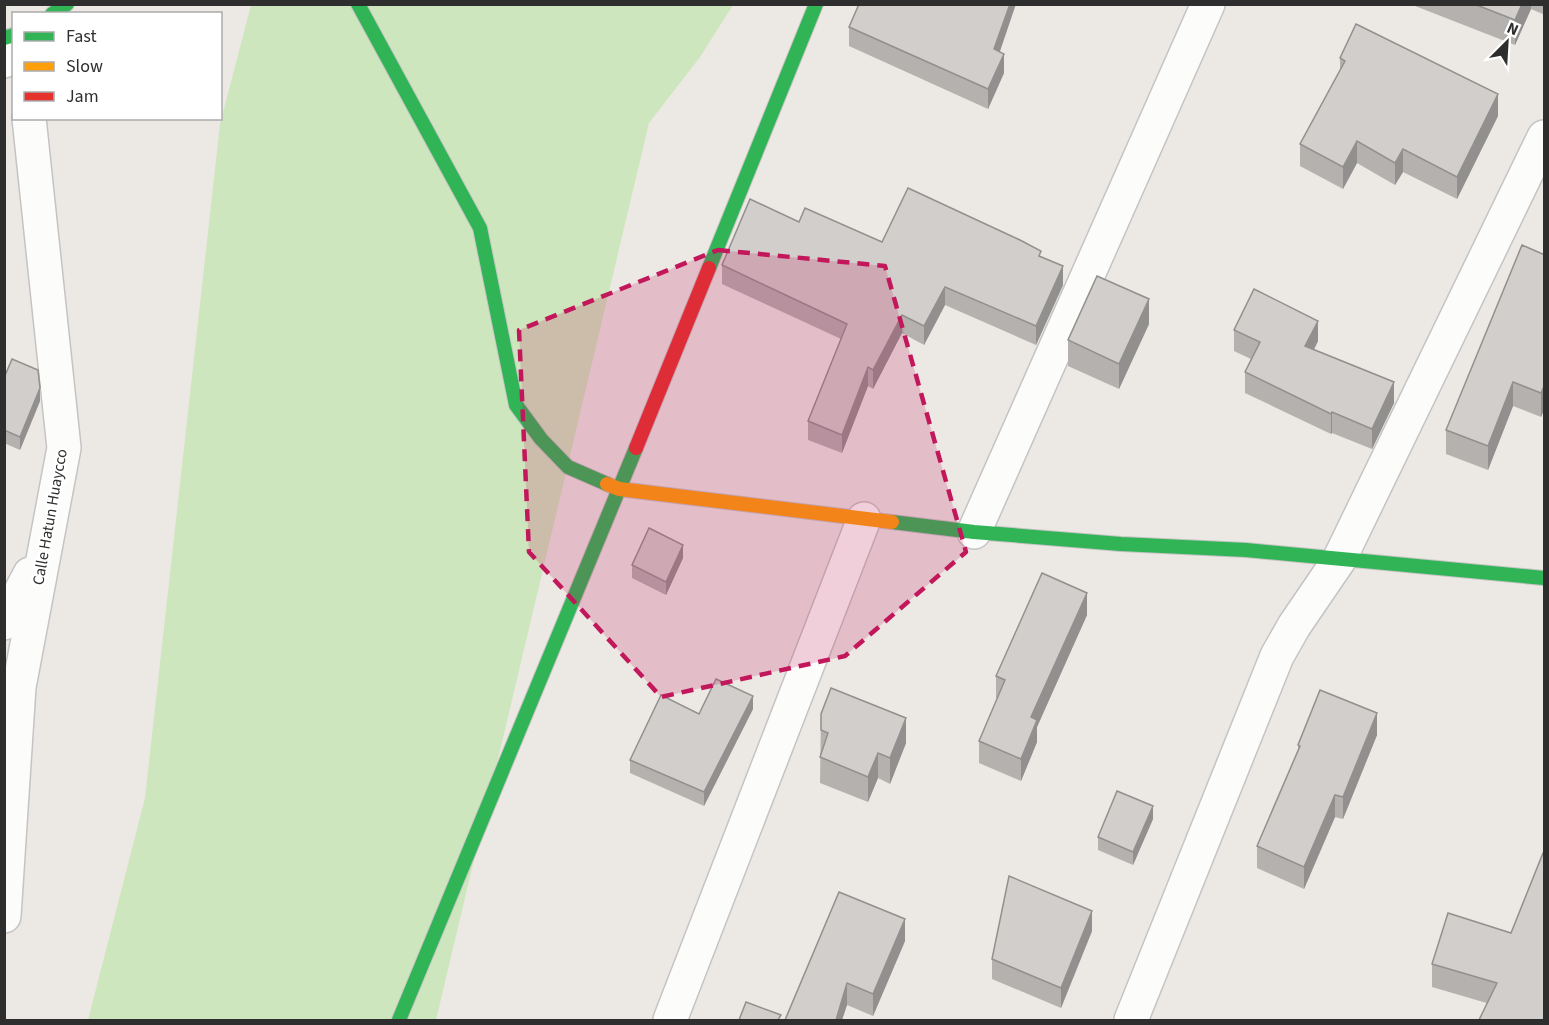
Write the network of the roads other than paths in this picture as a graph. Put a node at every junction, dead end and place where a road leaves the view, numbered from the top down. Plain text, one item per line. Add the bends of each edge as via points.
1 (358, 4) edge
2 (816, 4) edge
3 (1208, 4) edge
4 (12, 48) edge
5 (4, 61) edge
6 (29, 120) edge
7 (1545, 137) edge
8 (619, 489) junction
9 (864, 519) junction
10 (974, 532) junction
11 (46, 543) junction
12 (1339, 560) junction
13 (1545, 578) edge
14 (4, 623) edge
15 (4, 916) edge
16 (399, 1020) edge
17 (670, 1020) edge
18 (1131, 1020) edge

1 - 8 street via 480,228 516,405 568,467
2 - 8 street
3 - 10 street
4 - 5 street
6 - 11 street, Calle Hatun Huaycco via 64,448
7 - 12 street
8 - 9 street
8 - 16 street
9 - 10 street
9 - 17 street
10 - 12 street
11 - 14 street
11 - 15 street, Calle Hatun Huaycco via 19,687
12 - 13 street
12 - 18 street via 1277,656

